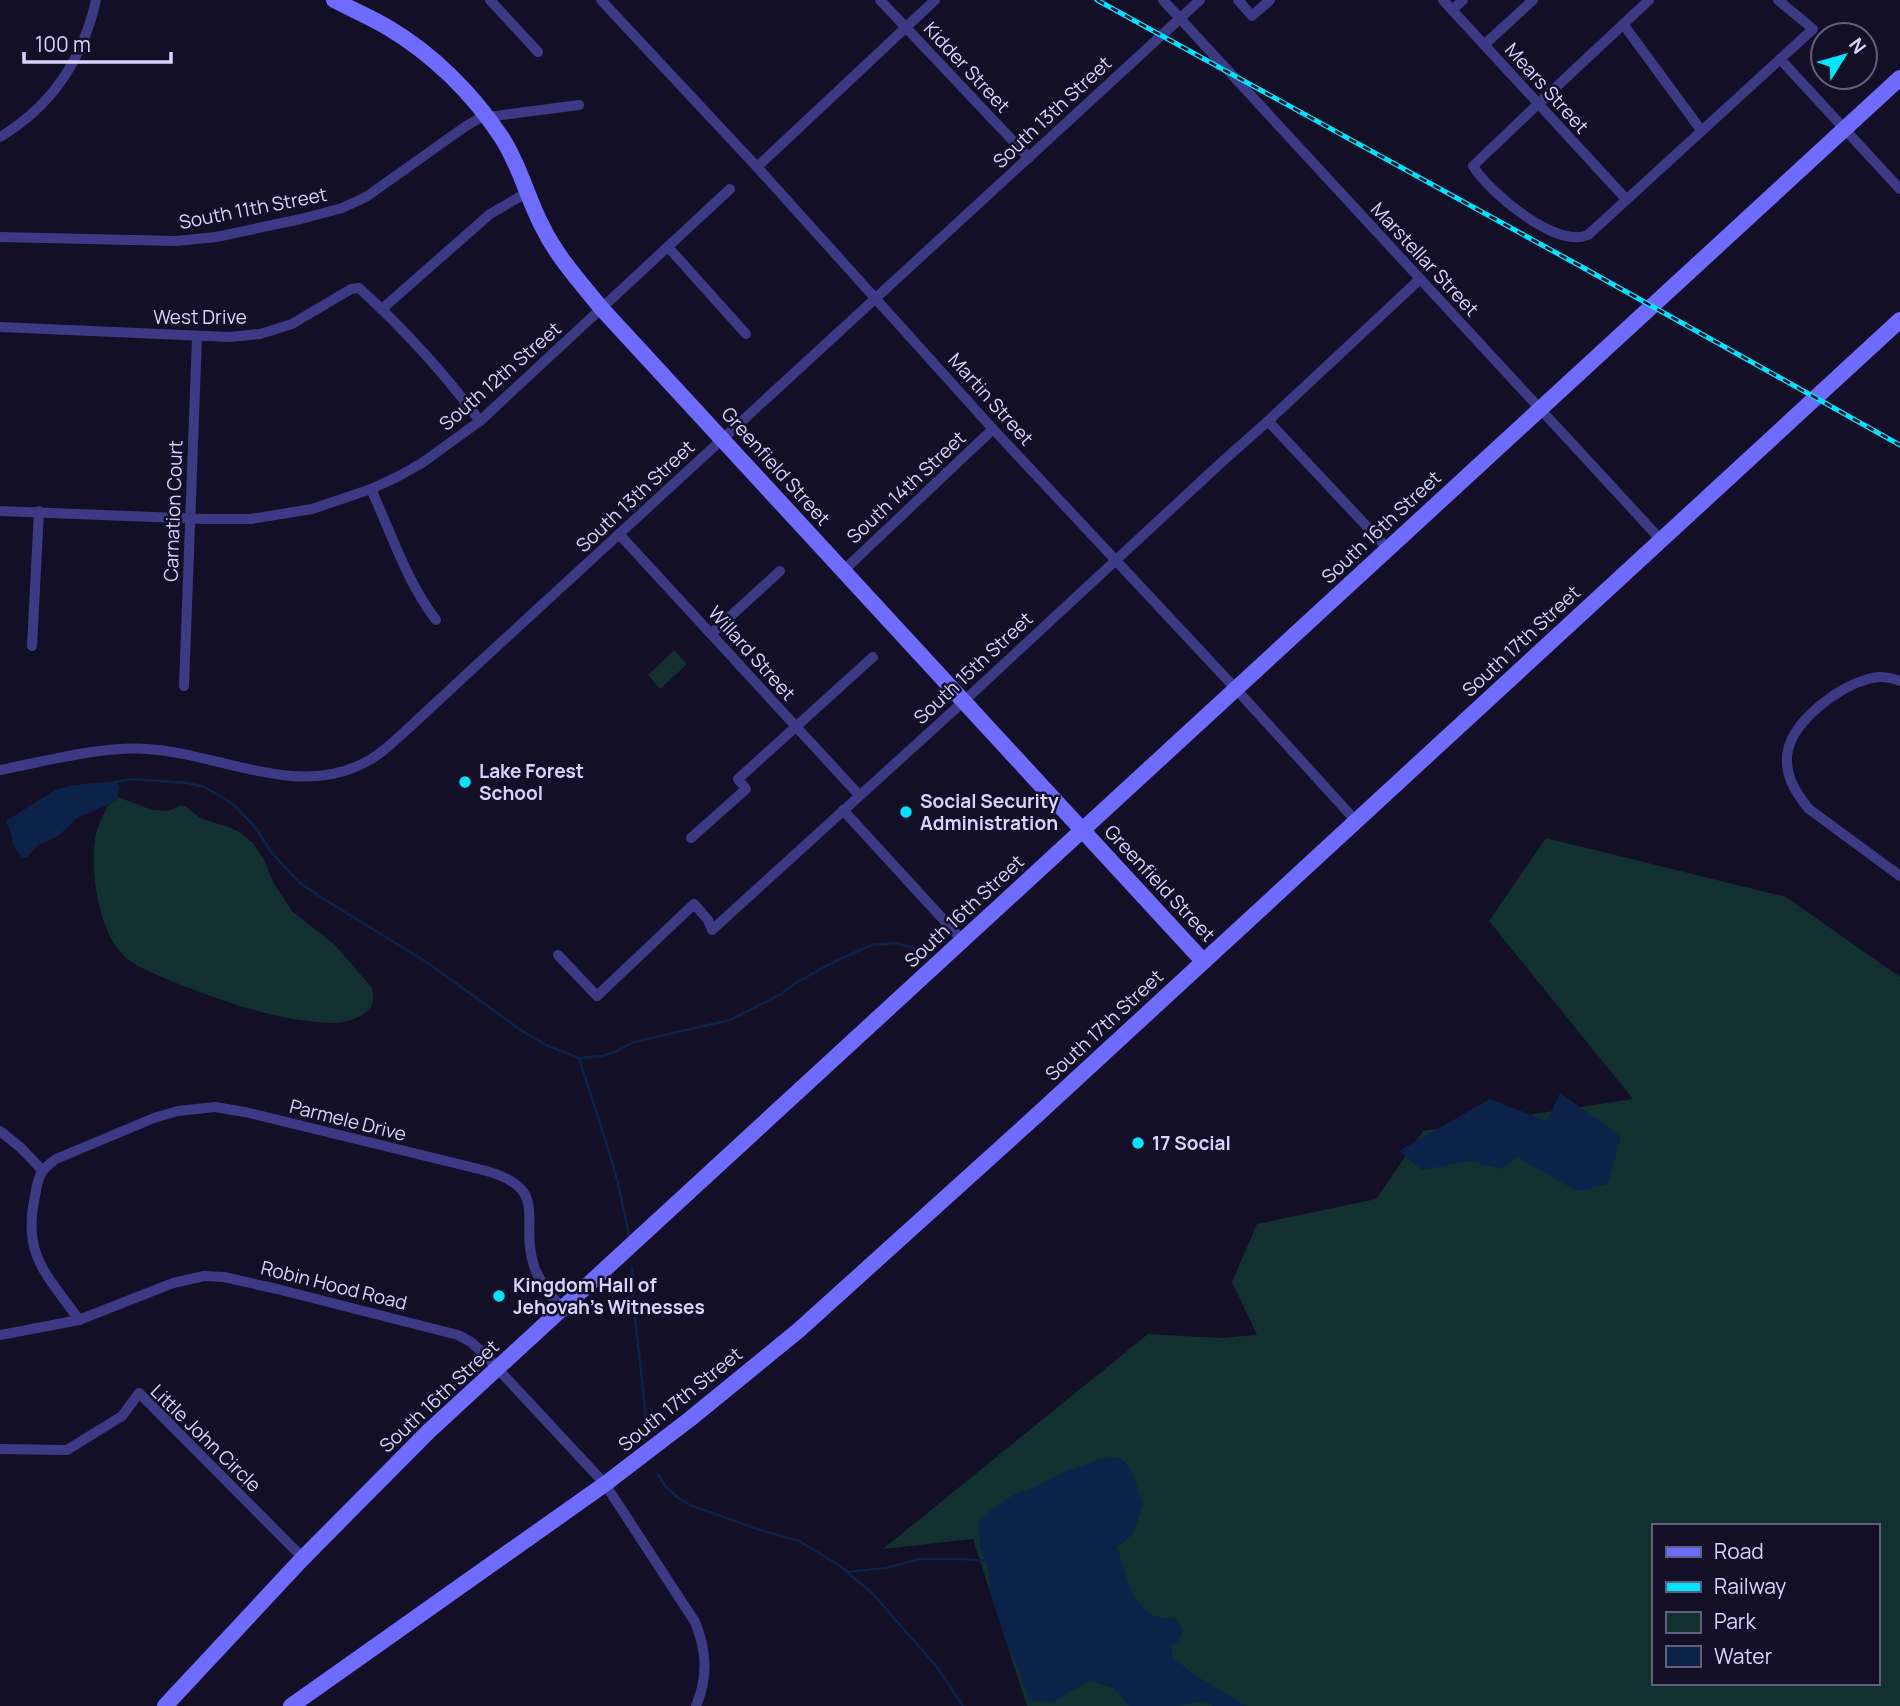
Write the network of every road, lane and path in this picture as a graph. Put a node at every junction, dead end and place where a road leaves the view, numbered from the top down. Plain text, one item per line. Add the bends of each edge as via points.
1 (96, 0) edge
2 (491, 0) edge
3 (601, 0) edge
4 (880, 0) edge
5 (935, 0) edge
6 (1163, 0) edge
7 (1200, 0) edge
8 (1238, 0) edge
9 (1270, 0) edge
10 (1443, 0) edge
11 (1463, 0) edge
12 (1532, 0) edge
13 (1649, 0) edge
14 (1778, 0) edge
15 (343, 2) edge
16 (1452, 10) junction
17 (1180, 18) junction
18 (1623, 24) junction
19 (905, 27) junction
20 (1484, 45) junction
21 (538, 52) dead end
22 (1780, 59) junction
23 (1900, 78) edge
24 (1538, 104) junction
25 (579, 105) dead end
26 (486, 117) junction
27 (1844, 129) junction
28 (1702, 130) junction
29 (0, 137) edge
30 (1029, 158) junction
31 (757, 167) junction
32 (730, 190) dead end
33 (1900, 190) edge
34 (528, 192) junction
35 (1626, 199) junction
36 (0, 237) edge
37 (668, 247) junction
38 (1420, 279) junction
39 (875, 299) junction
40 (382, 309) junction
41 (602, 309) junction
42 (1900, 320) edge
43 (0, 327) edge
44 (746, 334) dead end
45 (197, 337) junction
46 (1540, 409) junction
47 (480, 421) junction
48 (1268, 421) junction
49 (993, 429) junction
50 (723, 438) junction
51 (371, 489) junction
52 (0, 511) edge
53 (39, 511) junction
54 (190, 519) junction
55 (619, 534) junction
56 (1661, 540) junction
57 (1388, 549) junction
58 (1115, 560) junction
59 (780, 571) dead end
60 (843, 571) junction
61 (436, 620) dead end
62 (711, 634) junction
63 (32, 646) dead end
64 (873, 657) dead end
65 (1900, 681) edge
66 (184, 686) dead end
67 (1236, 689) junction
68 (964, 701) junction
69 (796, 727) junction
70 (0, 770) edge
71 (859, 795) junction
72 (843, 810) junction
73 (1356, 821) junction
74 (1082, 831) junction
75 (691, 838) dead end
76 (1900, 876) edge
77 (962, 941) junction
78 (558, 955) dead end
79 (1203, 961) junction
80 (0, 1131) edge
81 (42, 1170) junction
82 (563, 1309) junction
83 (79, 1320) junction
84 (0, 1335) edge
85 (497, 1369) junction
86 (0, 1449) edge
87 (605, 1484) junction
88 (303, 1558) junction
89 (165, 1706) edge
90 (291, 1706) edge
91 (696, 1706) edge

1 - 29 street via 85,39 65,78 36,111
2 - 21 street
3 - 31 street, Martin Street
4 - 19 street, Kidder Street
5 - 19 street
6 - 17 street, Marstellar Street
7 - 17 street, South 13th Street
8 - 9 street via 1252,16
10 - 16 street, Mears Street
11 - 16 street
12 - 20 street
13 - 18 street
14 - 22 street via 1813,29
15 - 26 main road, Greenfield Street via 420,50 455,80
16 - 20 street, Mears Street
17 - 30 street, South 13th Street
17 - 38 street, Marstellar Street
18 - 24 street
18 - 28 street
19 - 30 street, Kidder Street
19 - 31 street
20 - 24 street, Mears Street
22 - 27 street
22 - 28 street
23 - 27 main road, South 16th Street
24 - 35 street, Mears Street
24 - 35 street via 1476,162 1476,171 1533,222 1575,238 1588,235
25 - 26 street
26 - 34 main road, Greenfield Street via 503,139
26 - 36 street, South 11th Street via 466,126 366,197 301,219 176,241
27 - 33 street
27 - 46 main road, South 16th Street
28 - 35 street
30 - 39 street, South 13th Street
31 - 39 street, Martin Street
32 - 37 street, South 12th Street
34 - 40 street via 489,214
34 - 41 main road, Greenfield Street via 554,248
37 - 41 street, South 12th Street
37 - 44 street
38 - 46 street, Marstellar Street
38 - 48 street, South 15th Street
39 - 49 street, Martin Street
39 - 50 street, South 13th Street
40 - 45 street, West Drive via 355,288 303,319 268,332
40 - 47 street
41 - 47 street, South 12th Street
41 - 50 main road, Greenfield Street
42 - 56 main road, South 17th Street
43 - 45 street, West Drive
45 - 54 street, Carnation Court
46 - 56 street, Marstellar Street
46 - 57 main road, South 16th Street
47 - 51 street, South 12th Street via 422,463
48 - 57 street
48 - 58 street, South 15th Street
49 - 58 street, Martin Street
49 - 60 street, South 14th Street
50 - 55 street, South 13th Street
50 - 60 main road, Greenfield Street
51 - 54 street, South 12th Street via 287,514
51 - 61 street via 411,579
52 - 53 street, South 12th Street
53 - 54 street, South 12th Street
53 - 63 street
54 - 66 street, Carnation Court
55 - 62 street, Willard Street
55 - 70 street, South 13th Street via 390,745 343,772 287,776 182,752 133,748
56 - 73 main road, South 17th Street
57 - 67 main road, South 16th Street
58 - 67 street, Martin Street
58 - 68 street, South 15th Street
59 - 62 street
60 - 68 main road, Greenfield Street
62 - 69 street, Willard Street
64 - 69 street
65 - 76 street via 1874,677 1840,692 1799,727 1787,758 1791,783 1810,809
67 - 73 street, Martin Street
67 - 74 main road, South 16th Street
68 - 71 street, South 15th Street
68 - 74 main road, Greenfield Street
69 - 71 street, Willard Street
69 - 75 street via 738,779 746,789
71 - 72 street, South 15th Street
72 - 77 street
72 - 78 street, South 15th Street via 712,930 694,904 597,996
73 - 79 main road, South 17th Street
74 - 77 main road, South 16th Street
74 - 79 main road, Greenfield Street
77 - 82 main road, South 16th Street
79 - 87 main road, South 17th Street via 844,1291
80 - 81 street
81 - 82 street, Parmele Drive via 55,1158 154,1118 215,1107 491,1172 509,1178 524,1192 535,1268
81 - 83 street via 31,1238 43,1269
82 - 85 main road, South 16th Street
83 - 84 street, Robin Hood Road
83 - 85 street, Robin Hood Road via 184,1280 224,1277 458,1335
85 - 87 street, Robin Hood Road
85 - 88 main road, South 16th Street
86 - 88 street, Little John Circle via 67,1450 122,1416 139,1393
87 - 90 main road, South 17th Street
87 - 91 street, Robin Hood Road via 701,1636 705,1668
88 - 89 main road, South 16th Street

